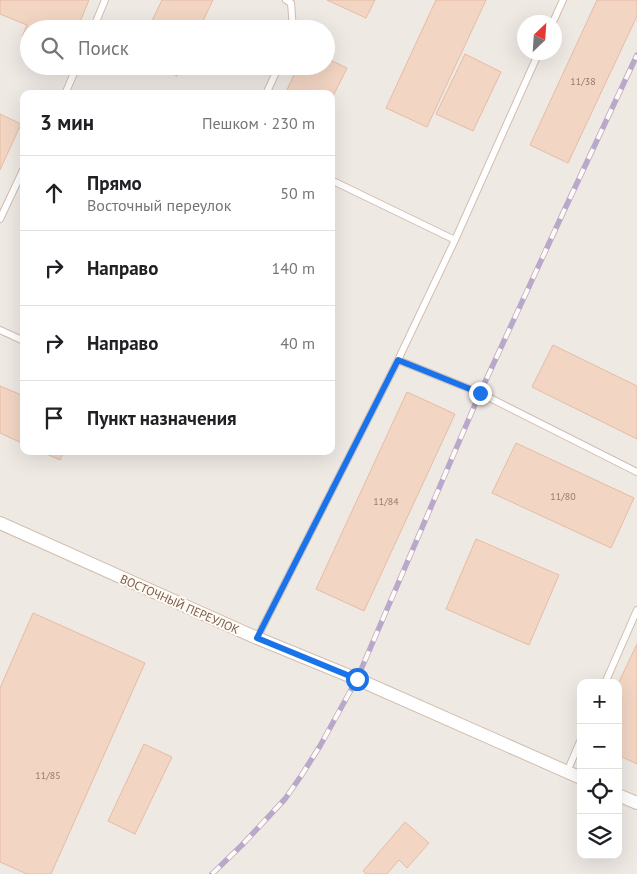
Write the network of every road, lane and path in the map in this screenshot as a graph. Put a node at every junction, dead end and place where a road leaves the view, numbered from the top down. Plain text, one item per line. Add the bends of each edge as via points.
1 (105, 0) edge
2 (286, 0) edge
3 (563, 0) edge
4 (556, 15) edge
5 (97, 20) edge
6 (292, 20) edge
7 (535, 60) edge
8 (73, 75) edge
9 (275, 75) edge
10 (67, 90) edge
11 (268, 90) edge
12 (20, 177) edge
13 (335, 182) edge
14 (0, 220) edge
15 (456, 240) junction
16 (0, 330) edge
17 (20, 339) edge
18 (398, 360) junction
19 (637, 472) edge
20 (0, 523) edge
21 (637, 610) edge
22 (257, 638) junction
23 (607, 679) edge
24 (577, 748) edge
25 (567, 772) junction
26 (577, 776) edge
27 (622, 797) edge
28 (637, 803) edge

1 - 5 lane
2 - 6 lane via 291,3
3 - 4 lane
7 - 15 lane
8 - 10 lane
9 - 11 lane
12 - 14 lane
13 - 15 lane
15 - 18 lane
16 - 17 lane
18 - 19 lane via 480,393
18 - 22 lane
20 - 22 street, ВОСТОЧНЫЙ ПЕРЕУЛОК
21 - 23 lane
22 - 25 street, ВОСТОЧНЫЙ ПЕРЕУЛОК
24 - 25 lane
25 - 26 street, ВОСТОЧНЫЙ ПЕРЕУЛОК
27 - 28 street

